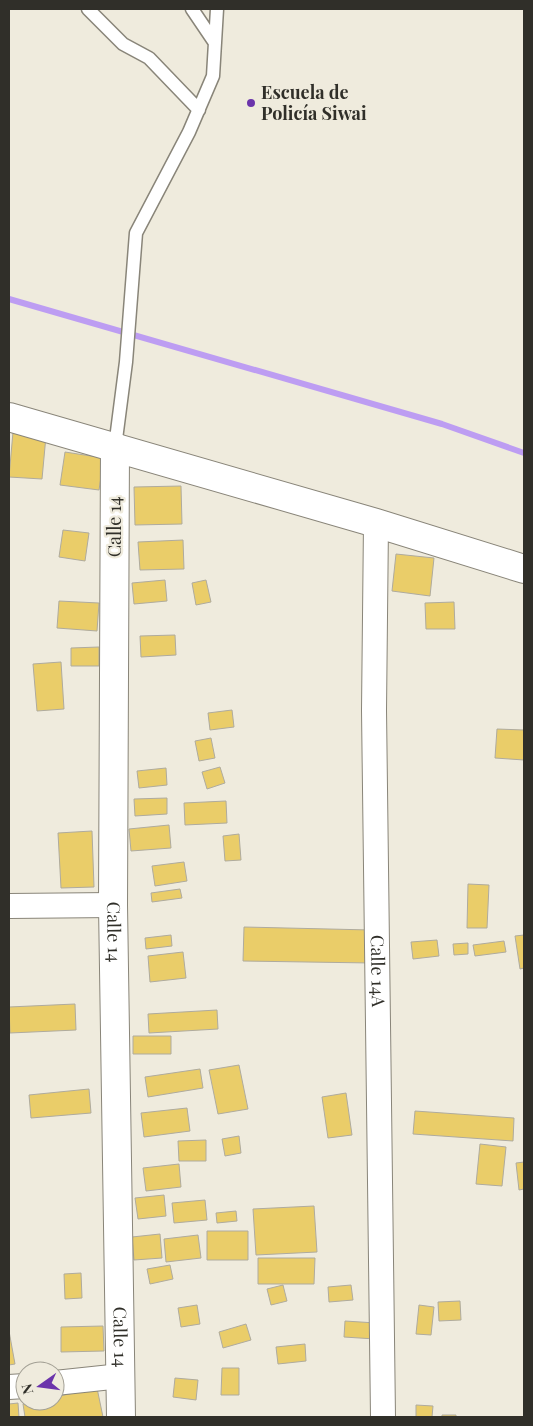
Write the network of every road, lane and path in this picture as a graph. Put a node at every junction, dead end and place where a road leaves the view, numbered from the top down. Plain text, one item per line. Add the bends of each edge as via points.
1 (88, 9) edge
2 (192, 9) edge
3 (217, 9) edge
4 (215, 43) junction
5 (199, 110) junction
6 (9, 417) edge
7 (115, 447) junction
8 (376, 523) junction
9 (524, 569) edge
10 (114, 905) junction
11 (9, 906) edge
12 (121, 1376) junction
13 (65, 1382) edge
14 (121, 1417) edge
15 (383, 1417) edge

1 - 5 lane via 124,44 149,58
2 - 4 lane
3 - 4 lane
4 - 5 lane via 213,76
5 - 7 lane via 136,233 126,362
6 - 7 street
7 - 8 street
7 - 10 street, Calle 14
8 - 9 street
8 - 15 street, Calle 14A via 374,710
10 - 11 street
10 - 12 street, Calle 14
12 - 13 street
12 - 14 street, Calle 14

